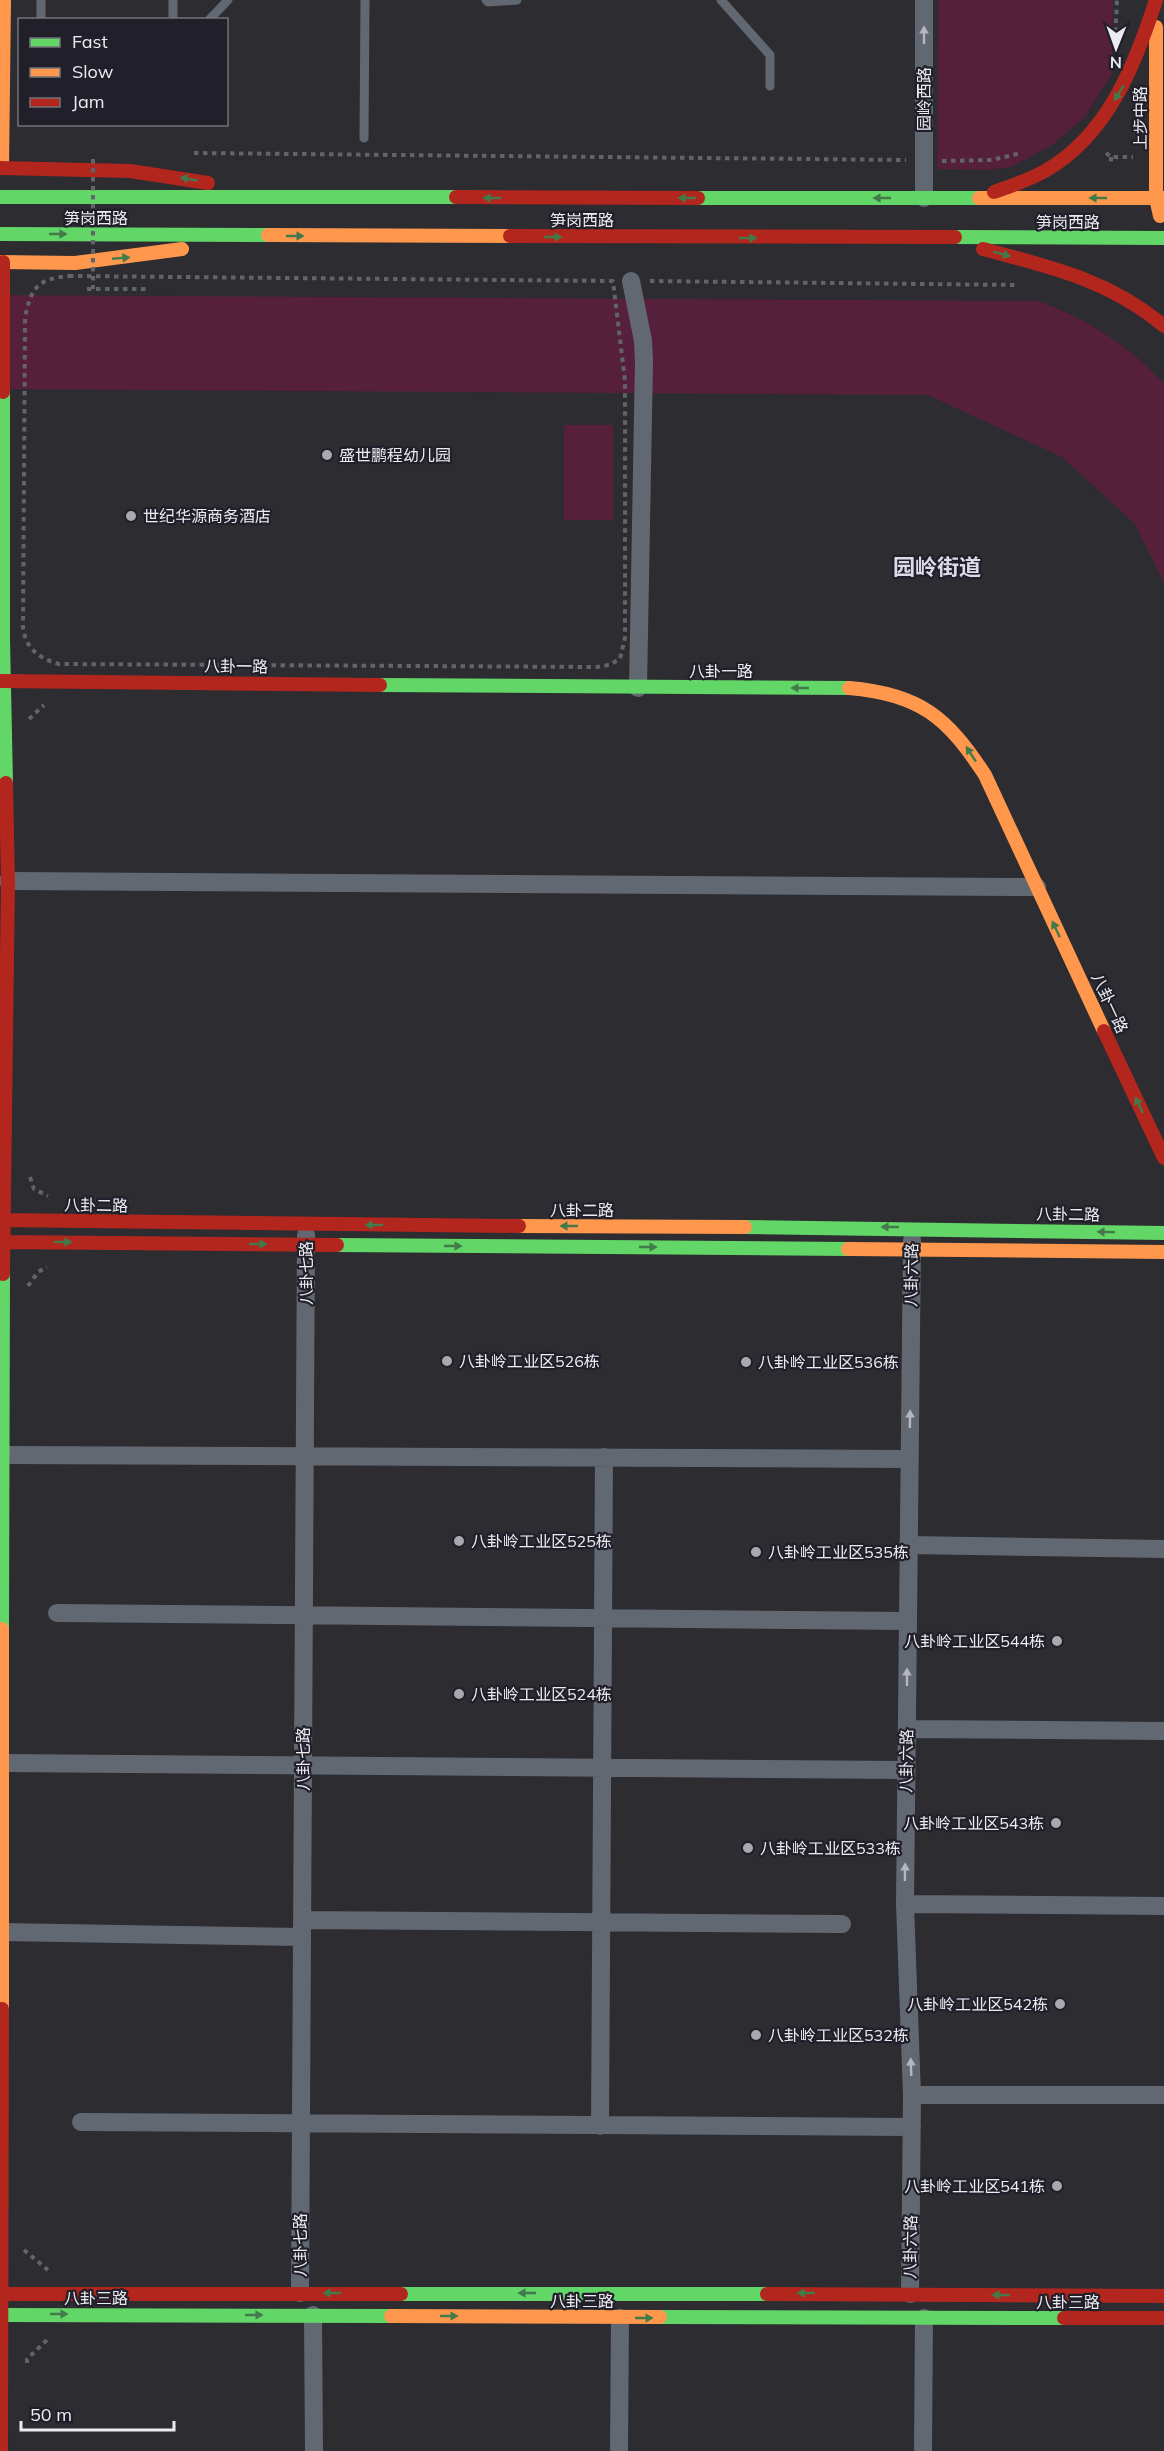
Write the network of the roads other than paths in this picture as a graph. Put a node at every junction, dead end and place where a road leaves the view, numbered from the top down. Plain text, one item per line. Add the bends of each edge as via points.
1 (4, 0) edge
2 (41, 0) edge
3 (173, 0) edge
4 (228, 0) edge
5 (365, 0) edge
6 (486, 0) edge
7 (517, 0) edge
8 (721, 0) edge
9 (924, 0) edge
10 (1156, 0) edge
11 (41, 18) edge
12 (173, 18) edge
13 (210, 18) edge
14 (770, 86) dead end
15 (364, 138) dead end
16 (1, 168) edge
17 (0, 197) edge
18 (266, 197) junction
19 (924, 198) junction
20 (977, 198) junction
21 (1160, 198) edge
22 (0, 234) edge
23 (259, 235) junction
24 (1164, 237) edge
25 (945, 239) junction
26 (2, 262) edge
27 (630, 281) road end
28 (1164, 326) edge
29 (2, 681) edge
30 (638, 688) junction
31 (8, 881) junction
32 (1037, 887) junction
33 (1164, 1158) edge
34 (2, 1220) edge
35 (306, 1225) junction
36 (912, 1228) junction
37 (1164, 1233) edge
38 (2, 1242) edge
39 (306, 1245) junction
40 (911, 1249) junction
41 (1164, 1252) edge
42 (3, 1455) junction
43 (305, 1456) junction
44 (604, 1457) junction
45 (909, 1459) junction
46 (908, 1545) junction
47 (1164, 1549) edge
48 (57, 1612) dead end
49 (303, 1616) junction
50 (604, 1618) junction
51 (908, 1621) junction
52 (907, 1729) junction
53 (1164, 1731) edge
54 (2, 1763) junction
55 (303, 1765) junction
56 (604, 1768) junction
57 (906, 1770) junction
58 (905, 1904) junction
59 (1164, 1906) edge
60 (602, 1922) junction
61 (842, 1924) dead end
62 (302, 1928) junction
63 (1, 1932) edge
64 (912, 2095) junction
65 (1164, 2095) edge
66 (81, 2122) dead end
67 (300, 2124) junction
68 (600, 2126) junction
69 (912, 2127) junction
70 (300, 2293) junction
71 (0, 2294) edge
72 (910, 2294) junction
73 (1164, 2296) edge
74 (0, 2315) edge
75 (313, 2315) junction
76 (620, 2318) junction
77 (924, 2318) junction
78 (1164, 2318) edge
79 (1, 2451) edge
80 (314, 2451) edge
81 (619, 2451) edge
82 (923, 2451) edge

1 - 16 street
2 - 11 lane
3 - 12 lane
4 - 13 lane
5 - 15 lane
6 - 7 lane
8 - 14 lane via 770,55
19 -> 9 street, 园岭西路
10 -> 20 street via 1131,72 1094,129 1048,169
10 - 21 street, 上步中路
18 -> 16 street via 192,179 142,172
17 - 18 street, 笋岗西路
19 -> 18 street, 笋岗西路
19 - 20 street, 笋岗西路
21 -> 20 street, 笋岗西路 via 1009,203
21 - 24 street, 上步中路
22 -> 23 street, 笋岗西路
23 -> 25 street, 笋岗西路
26 -> 23 street via 75,263 133,257
24 - 25 street, 笋岗西路 via 1009,233
25 -> 28 street via 1086,277 1120,293
26 - 29 street
27 - 30 street via 642,332 644,361
29 - 30 street, 八卦一路
29 - 31 street
32 -> 30 street, 八卦一路 via 968,747 924,706 870,689
31 - 32 street
31 - 34 street
33 -> 32 street, 八卦一路
34 - 35 street, 八卦二路
34 - 38 street
36 -> 35 street, 八卦二路
35 - 39 street, 八卦七路
37 -> 36 street, 八卦二路
36 - 40 street, 八卦六路
38 -> 39 street
38 - 42 street
39 -> 40 street
39 - 43 street, 八卦七路
40 - 41 street
45 -> 40 street, 八卦六路
42 - 43 street
42 - 54 street
43 - 44 street
43 - 49 street, 八卦七路
44 - 45 street
44 - 50 street
45 - 46 street, 八卦六路
46 - 47 street
46 - 51 street, 八卦六路
48 - 49 street
49 - 50 street
49 - 55 street, 八卦七路
50 - 51 street
50 - 56 street
52 -> 51 street, 八卦六路
52 - 53 street
52 - 57 street, 八卦六路
54 - 55 street
54 - 63 street
55 - 56 street
55 - 62 street, 八卦七路
56 - 57 street
56 - 60 street
58 -> 57 street, 八卦六路
58 - 59 street
64 -> 58 street, 八卦六路
60 - 61 street
60 - 62 street
60 - 68 street
62 - 63 street
62 - 67 street, 八卦七路
63 - 71 street
64 - 65 street
64 - 69 street, 八卦六路
66 - 67 street
67 - 68 street
67 - 70 street, 八卦七路
68 - 69 street
69 - 72 street, 八卦六路
70 - 71 street, 八卦三路
72 -> 70 street, 八卦三路
71 - 74 street
73 -> 72 street, 八卦三路
74 -> 75 street, 八卦三路
74 - 79 street
75 -> 76 street, 八卦三路
75 - 80 street
76 -> 77 street, 八卦三路
76 - 81 street
77 - 78 street, 八卦三路
77 - 82 street

